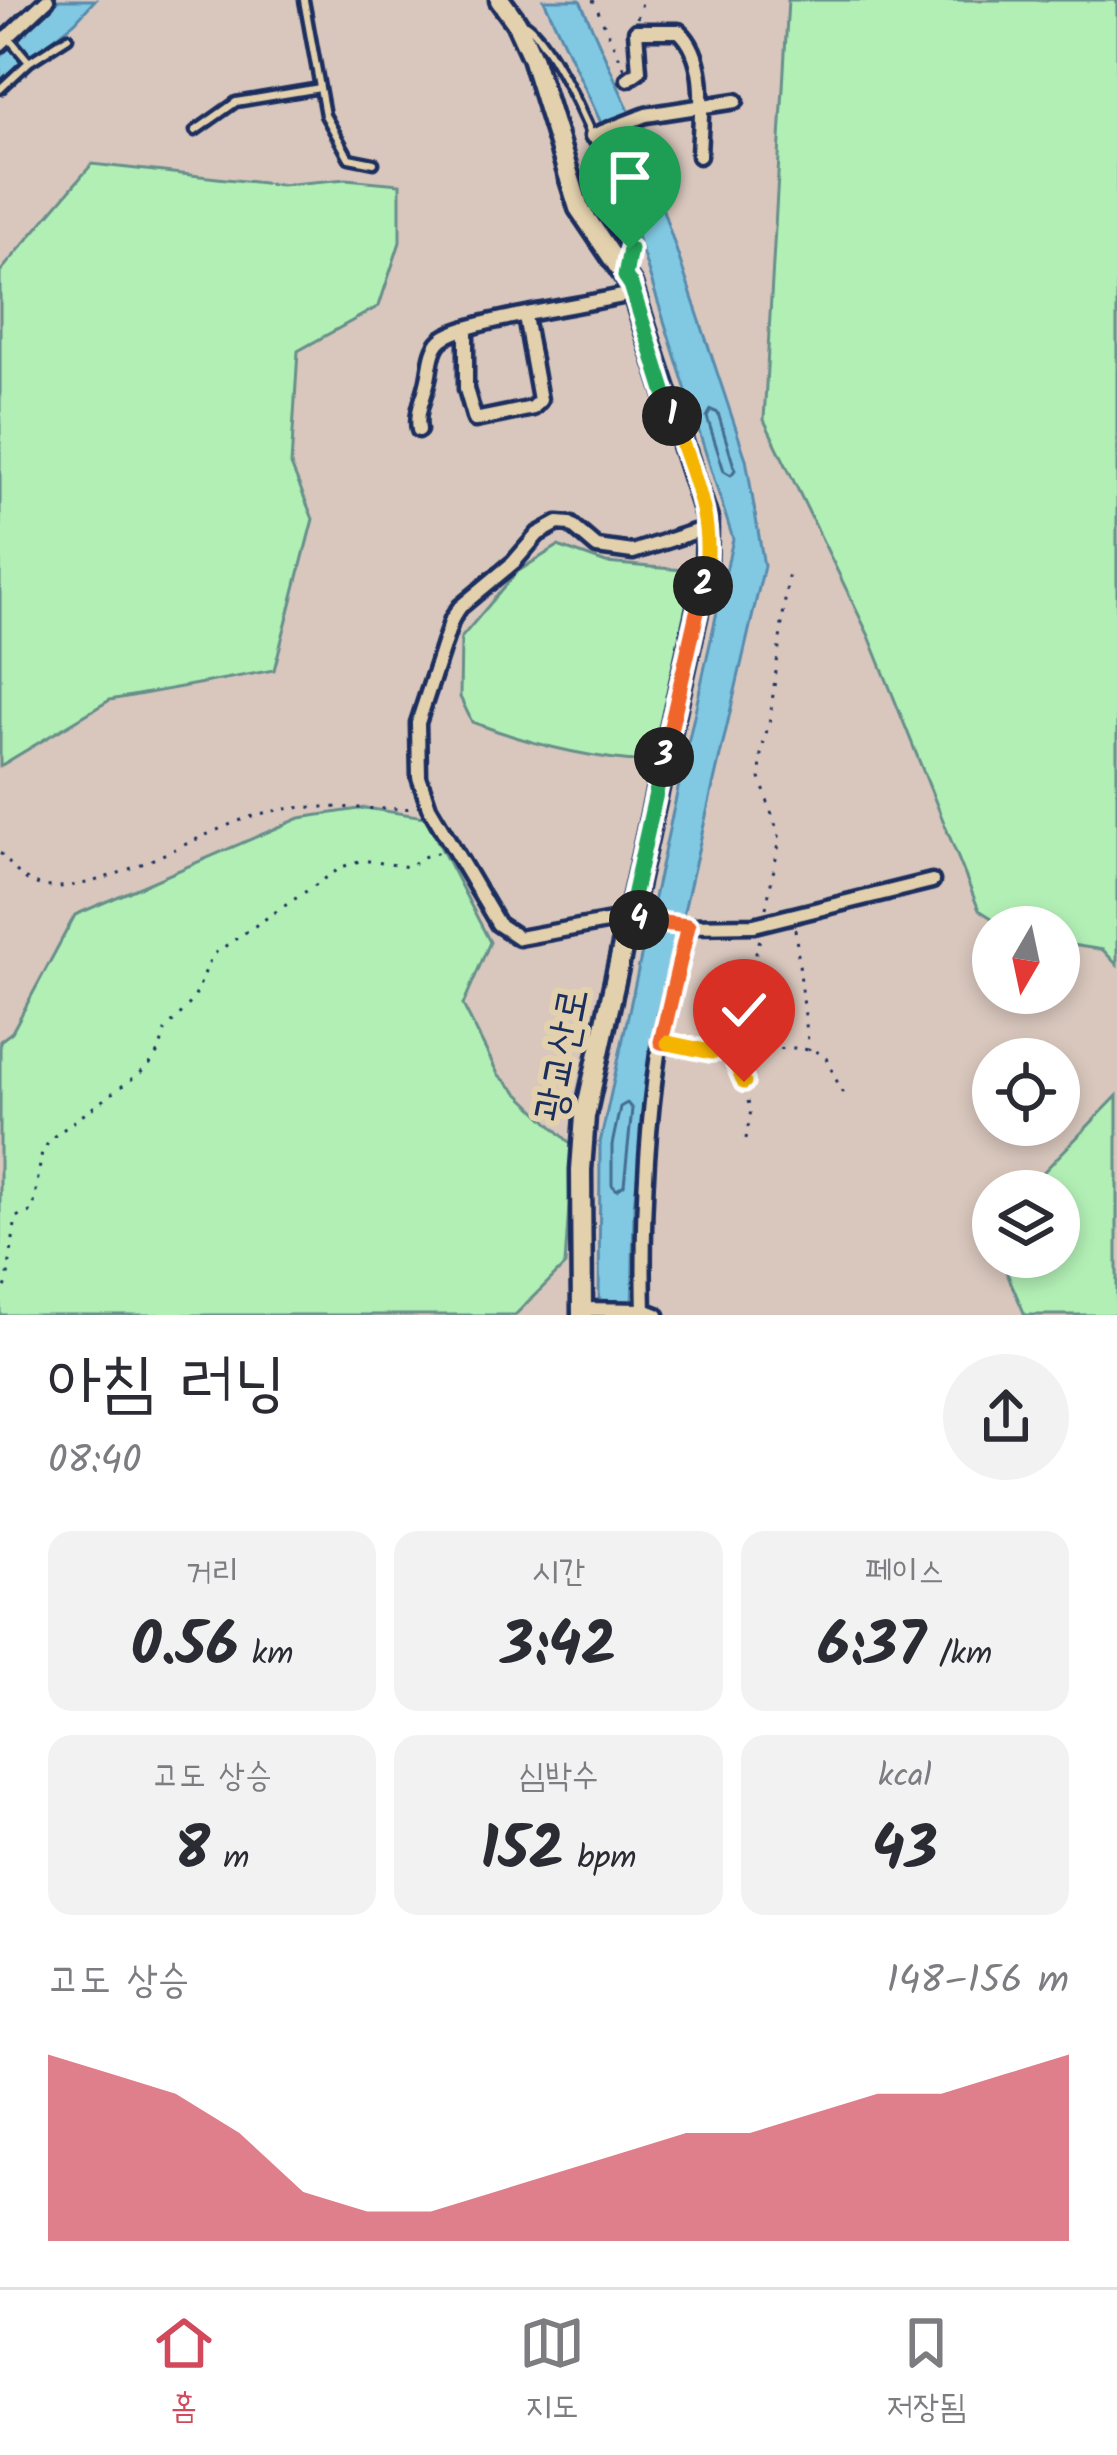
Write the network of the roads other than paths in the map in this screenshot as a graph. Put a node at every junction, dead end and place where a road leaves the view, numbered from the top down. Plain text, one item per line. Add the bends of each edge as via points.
1 (47, 0) edge
2 (304, 0) edge
3 (500, 0) edge
4 (514, 19) junction
5 (68, 37) dead end
6 (4, 41) edge
7 (28, 62) junction
8 (628, 79) road end
9 (320, 88) junction
10 (0, 89) edge
11 (736, 101) dead end
12 (700, 107) junction
13 (195, 130) dead end
14 (597, 135) junction
15 (700, 156) dead end
16 (374, 164) dead end
17 (630, 285) junction
18 (525, 316) junction
19 (466, 328) junction
20 (419, 430) dead end
21 (709, 527) junction
22 (932, 880) dead end
23 (634, 919) junction
24 (686, 926) junction
25 (585, 1311) edge
26 (646, 1312) edge

1 - 6 street
2 - 9 lane
3 - 4 street, 광교산로
4 - 14 lane via 547,44
4 - 17 street, 광교산로 via 580,208
5 - 7 lane
6 - 7 lane
7 - 10 lane
8 - 12 street via 639,71 636,31 680,31
9 - 13 lane via 236,102
9 - 16 lane via 341,149
11 - 12 street
12 - 14 street
12 - 15 street
14 - 17 lane via 630,249
17 - 18 street via 595,304
17 - 21 street, 광교산로
18 - 19 street
18 - 19 street via 540,400 475,420
19 - 20 street via 434,352
21 - 23 street, 광교산로
21 - 23 street via 633,552 597,548 570,524 538,534 460,607 418,723 429,807 499,924 519,938
22 - 24 street via 764,922
23 - 24 street
23 - 25 street, 광교산로 via 584,1129
24 - 26 street via 661,1042 642,1203
25 - 26 street

